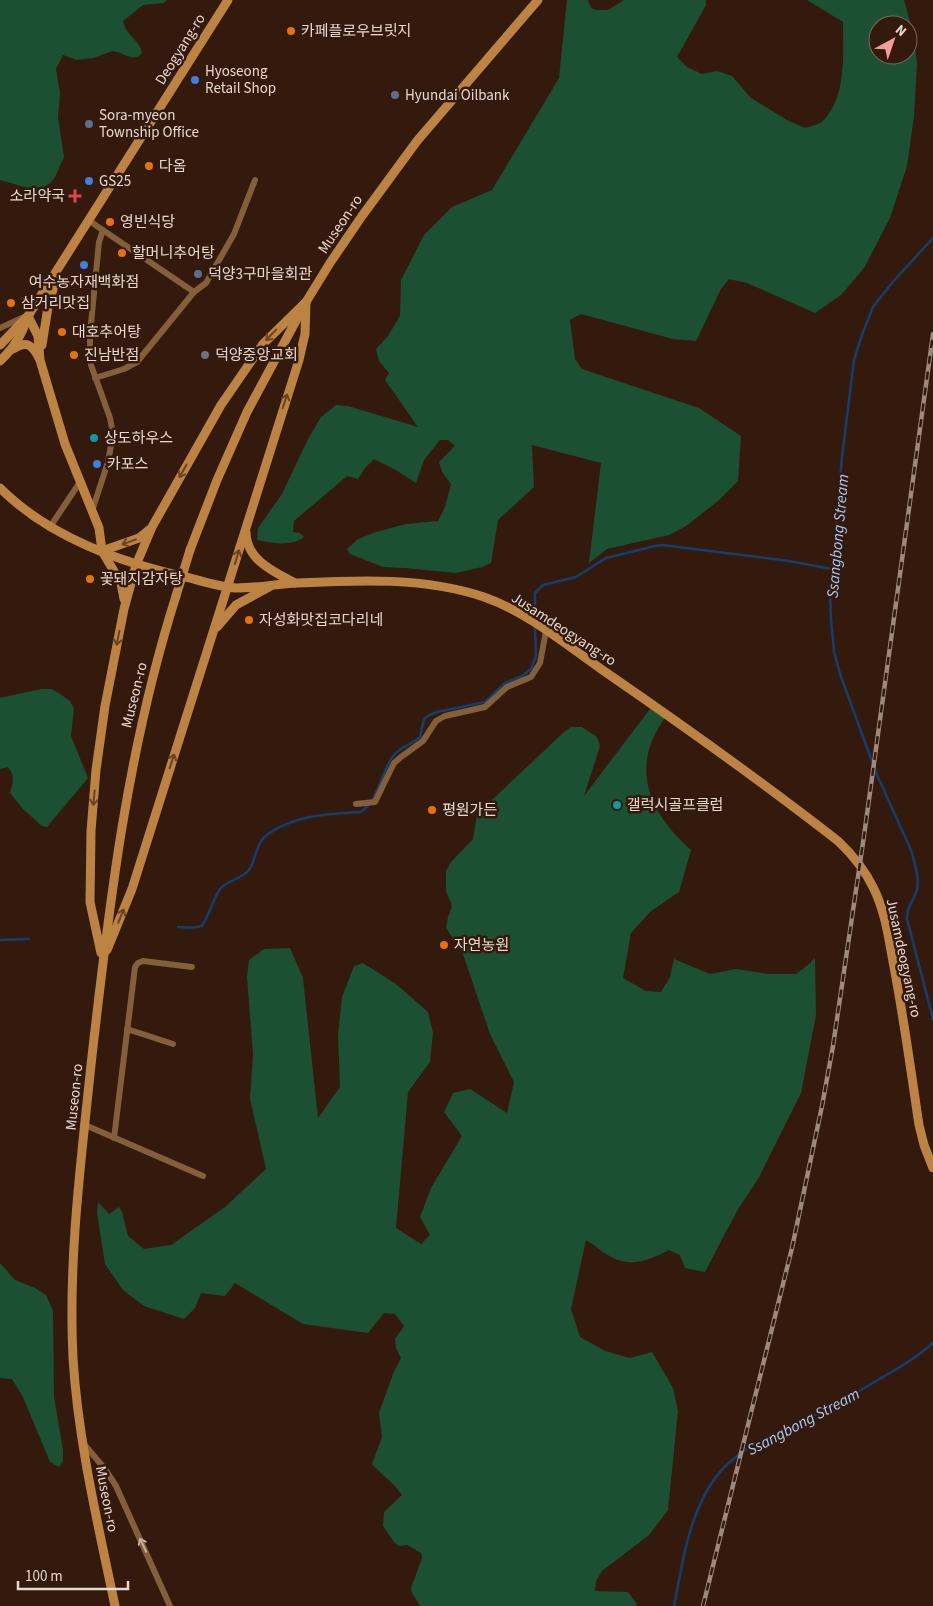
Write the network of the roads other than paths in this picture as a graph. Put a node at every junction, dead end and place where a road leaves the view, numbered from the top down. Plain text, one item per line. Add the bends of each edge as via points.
1 (228, 0) edge
2 (538, 0) edge
3 (255, 180) dead end
4 (88, 220) junction
5 (103, 230) junction
6 (60, 265) junction
7 (194, 292) junction
8 (306, 302) junction
9 (28, 316) junction
10 (0, 328) edge
11 (0, 345) edge
12 (9, 352) junction
13 (40, 360) junction
14 (0, 361) edge
15 (95, 378) junction
16 (80, 482) junction
17 (0, 488) edge
18 (92, 511) junction
19 (50, 527) junction
20 (246, 527) junction
21 (152, 528) junction
22 (102, 551) junction
23 (136, 565) junction
24 (295, 583) junction
25 (274, 585) junction
26 (228, 587) junction
27 (124, 609) junction
28 (545, 630) junction
29 (212, 633) junction
30 (356, 804) dead end
31 (103, 961) junction
32 (192, 967) dead end
33 (127, 1029) junction
34 (173, 1044) dead end
35 (85, 1125) junction
36 (114, 1138) junction
37 (933, 1168) edge
38 (203, 1176) dead end
39 (83, 1443) junction
40 (115, 1606) edge
41 (170, 1606) edge

1 - 4 street, Deogyang-ro
2 - 8 street, Museon-ro via 417,141 362,216
3 - 7 street via 234,234 206,282
4 - 5 street
4 - 6 street, Deogyang-ro
5 - 7 street
5 - 15 street via 90,334
6 - 9 street, Deogyang-ro
6 - 13 street via 47,314
7 - 15 street via 137,362
20 -> 8 street via 303,346
8 -> 21 street via 273,332 254,356 216,412
8 - 31 street, Museon-ro, bridge via 247,412 190,550 151,682 134,755 116,857
9 - 10 street
9 - 11 street, Deogyang-ro
9 - 12 street, Deogyang-ro via 23,331
9 - 13 street via 38,336
12 - 13 street via 28,344
12 - 14 street, Deogyang-ro
13 - 16 street
15 - 18 street via 113,434 108,462
16 - 18 street
16 - 19 street
17 - 19 street, Jusamdeogyang-ro
18 - 22 street via 100,531
19 - 22 street, Jusamdeogyang-ro
20 - 24 street via 248,544 258,560
26 -> 20 street
21 -> 22 street via 139,538
21 - 23 street
22 - 23 street, Jusamdeogyang-ro
22 - 27 street via 121,583
23 - 26 street, Jusamdeogyang-ro
23 - 27 street
24 - 25 street, Jusamdeogyang-ro
24 - 28 street, Jusamdeogyang-ro via 395,582 462,591 503,605
25 - 26 street, Jusamdeogyang-ro
25 - 29 street via 236,605
26 - 29 street
27 -> 31 street via 105,706 91,831 90,902
28 - 30 street via 540,663 531,677 507,687 485,707 436,721 423,741 394,764 378,799 374,803
28 - 37 street, Jusamdeogyang-ro via 814,823 844,847 862,868 885,920 919,1125
31 -> 29 street via 132,890
31 - 35 street, Museon-ro
32 - 33 street via 138,963 134,969
33 - 34 street
33 - 36 street
35 - 36 street
35 - 39 street, Museon-ro via 75,1235 72,1316 74,1374
36 - 38 street
39 - 40 street, Museon-ro
41 -> 39 street via 116,1486

